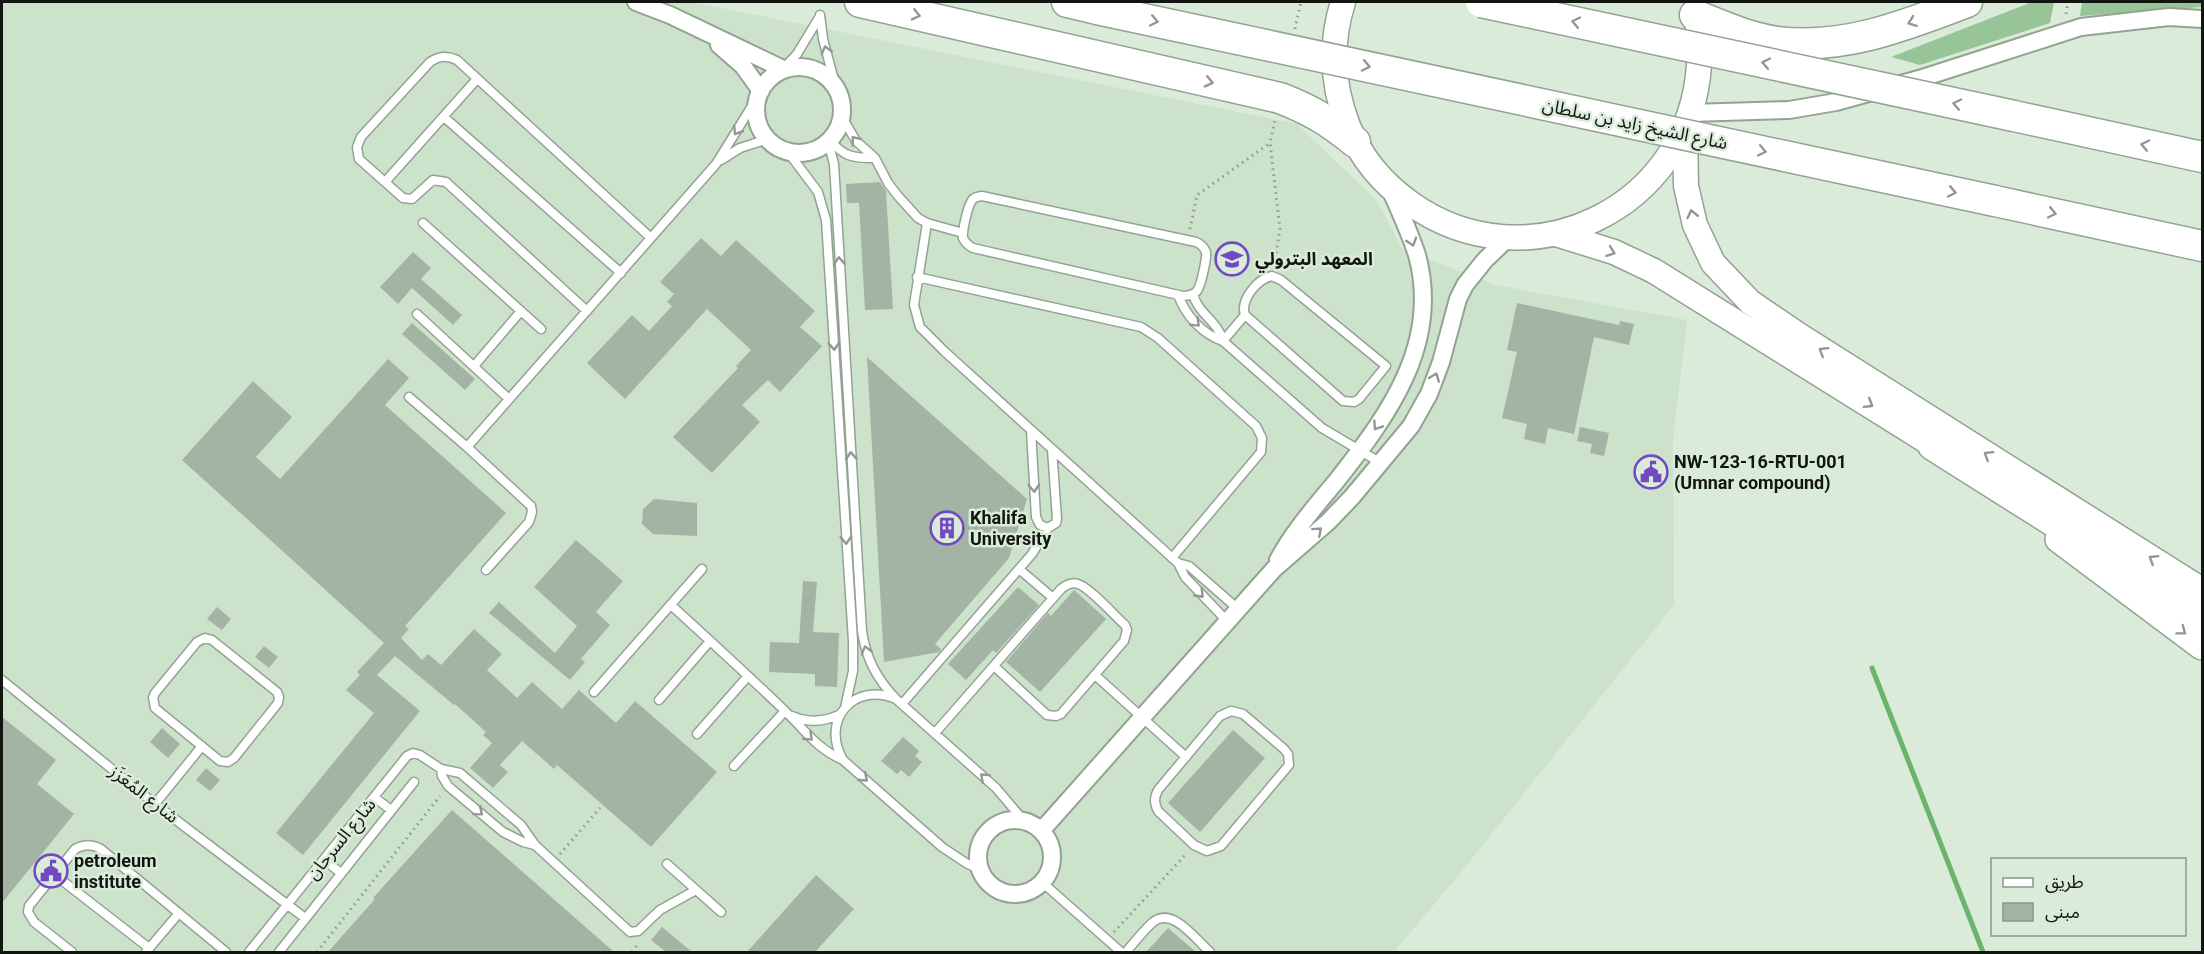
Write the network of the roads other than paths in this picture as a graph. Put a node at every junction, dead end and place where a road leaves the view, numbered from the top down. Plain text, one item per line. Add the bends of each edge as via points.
1 (636, 2) edge
2 (860, 2) edge
3 (1067, 2) edge
4 (1343, 2) edge
5 (1481, 2) edge
6 (1967, 2) edge
7 (1693, 8) edge
8 (2202, 19) edge
9 (702, 31) junction
10 (783, 69) junction
11 (477, 79) junction
12 (835, 84) junction
13 (759, 94) junction
14 (444, 117) junction
15 (842, 117) junction
16 (1688, 121) junction
17 (768, 139) junction
18 (829, 141) junction
19 (1355, 142) junction
20 (788, 152) junction
21 (2202, 157) edge
22 (875, 158) junction
23 (716, 164) junction
24 (386, 182) junction
25 (1390, 188) junction
26 (423, 223) dead end
27 (927, 223) junction
28 (963, 233) junction
29 (1556, 234) junction
30 (651, 238) junction
31 (1508, 238) junction
32 (2202, 246) edge
33 (621, 273) junction
34 (917, 277) junction
35 (1193, 294) junction
36 (1178, 295) junction
37 (521, 311) junction
38 (588, 311) junction
39 (417, 314) dead end
40 (1245, 315) junction
41 (541, 328) dead end
42 (1223, 341) junction
43 (474, 366) junction
44 (1396, 371) junction
45 (409, 397) dead end
46 (509, 399) junction
47 (1031, 430) junction
48 (1933, 445) junction
49 (467, 447) junction
50 (1052, 449) junction
51 (1359, 452) junction
52 (1382, 463) junction
53 (1048, 528) junction
54 (1175, 560) junction
55 (1019, 568) junction
56 (702, 569) dead end
57 (1274, 569) junction
58 (486, 570) dead end
59 (2202, 590) edge
60 (1053, 598) junction
61 (671, 604) junction
62 (1232, 615) junction
63 (2202, 615) edge
64 (710, 641) junction
65 (2202, 646) edge
66 (994, 666) junction
67 (1095, 675) junction
68 (748, 676) junction
69 (2, 680) edge
70 (594, 692) dead end
71 (659, 700) dead end
72 (899, 702) junction
73 (842, 712) junction
74 (787, 713) junction
75 (1142, 718) junction
76 (935, 733) junction
77 (697, 734) dead end
78 (202, 746) junction
79 (1186, 757) junction
80 (843, 760) junction
81 (734, 766) dead end
82 (441, 769) junction
83 (414, 782) dead end
84 (374, 797) junction
85 (155, 804) junction
86 (391, 810) junction
87 (1024, 820) junction
88 (1042, 831) junction
89 (536, 845) junction
90 (324, 860) junction
91 (667, 864) dead end
92 (979, 869) junction
93 (341, 873) junction
94 (55, 874) junction
95 (1043, 883) junction
96 (696, 890) junction
97 (288, 904) junction
98 (720, 912) dead end
99 (179, 913) junction
100 (306, 918) junction
101 (147, 950) edge
102 (72, 952) edge
103 (226, 952) edge
104 (250, 952) edge
105 (279, 952) edge
106 (1122, 952) edge
107 (1126, 952) edge
108 (1210, 952) edge

1 - 9 street
2 -> 19 highway via 1280,98 1308,108
3 -> 32 highway, شارع الشيخ زايد بن سلطان, bridge
4 - 19 main road via 1336,21 1333,62 1340,103
21 -> 5 highway, bridge
6 -> 7 highway via 1865,37 1815,44 1778,42 1740,33
7 - 16 main road via 1699,65
8 - 16 street via 2169,17 2081,27 1836,102
9 - 10 street
9 - 13 street via 743,66
10 - 12 street via 817,70
12 -> 10 lane via 820,15 810,36
10 - 13 street via 771,76
11 - 14 lane
11 - 24 lane via 457,60 436,58 362,136 357,147 359,159
11 - 30 lane
12 - 15 street via 843,105
13 - 17 street via 757,120
13 -> 23 lane
14 - 24 lane
14 - 33 lane
15 - 18 street
22 -> 15 lane via 856,141
16 - 29 main road via 1663,166 1633,197 1596,220
59 -> 16 main road via 1750,302 1713,263 1695,225 1686,186
17 - 20 street
17 - 23 lane via 740,148
18 - 20 street via 810,152
18 - 22 lane via 846,154
72 -> 18 lane via 875,673 862,631 834,164
19 - 25 main road
20 -> 73 lane via 818,192 826,220 853,641 853,671
22 - 27 lane via 898,196
23 - 30 lane
24 - 38 lane via 409,200 430,182 446,182
25 - 31 main road via 1427,215 1464,231
25 -> 44 street via 1408,229 1422,286 1419,336
26 - 37 lane
27 - 28 lane
27 - 34 lane
28 - 35 lane via 970,204 982,196 1188,240 1202,245 1206,257 1199,286
28 - 36 lane via 963,240 973,248
29 - 31 main road
29 -> 48 main road via 1614,252 1654,271
30 - 33 lane
52 -> 31 street via 1411,426 1429,394 1465,285
33 - 38 lane
34 - 47 lane via 914,305 920,327
34 - 54 lane via 1141,327 1256,426 1262,438 1260,452
35 - 36 lane
35 - 42 lane via 1197,306 1218,328
36 -> 42 lane via 1194,321
37 - 41 lane
37 - 43 lane
38 - 46 lane
39 - 43 lane
40 - 42 lane
40 - 44 lane via 1343,400 1354,402
40 - 44 lane via 1247,298 1264,279 1272,276
42 - 51 lane via 1322,428
43 - 46 lane
44 -> 51 street via 1398,395
45 - 49 lane
46 - 49 lane
47 - 50 lane
47 -> 53 lane via 1036,517 1040,525
48 - 63 highway
48 -> 65 highway
49 - 58 lane via 527,502 532,512 529,522
50 - 53 lane via 1057,519
50 - 54 lane
51 - 52 lane
51 - 57 street via 1300,524
57 -> 52 street via 1328,522
53 - 55 lane
54 -> 62 lane via 1185,578
54 - 62 lane via 1189,566
55 - 60 lane
55 - 72 lane
56 - 61 lane
57 - 62 street
60 - 66 lane
60 - 67 lane via 1066,585 1079,584 1125,625 1127,636
61 - 64 lane
61 - 70 lane
62 - 75 street
64 - 68 lane
64 - 71 lane
66 - 67 lane via 1052,716 1060,714
66 - 76 lane
67 - 75 lane
68 - 74 lane
68 - 77 lane
69 - 85 lane, شارع المُعَزَز
72 - 73 lane via 869,694
72 - 76 lane
73 - 74 lane via 819,721
73 - 80 lane via 836,724 836,743
74 -> 80 lane via 820,748
74 - 81 lane
75 - 79 lane
75 - 88 street
87 -> 76 lane via 1006,798
78 - 78 lane via 220,761 231,761 279,697 205,638 197,642 153,698 155,708
78 - 85 lane
79 - 79 lane via 1220,716 1231,711 1243,714 1284,749 1290,759 1286,770 1221,846 1207,851 1194,845 1154,804 1158,790
80 -> 92 lane via 942,847
82 - 84 lane, شارع السرحان via 417,753 410,754
82 - 89 lane, شارع السرحان via 460,773 521,825
82 -> 89 lane, شارع السرحان via 448,786 503,832
83 - 86 lane
84 - 86 lane
84 - 90 lane, شارع السرحان
85 - 97 lane, شارع المُعَزَز
86 - 93 lane
87 - 88 street
87 - 92 street via 1010,820 987,832 980,843
88 - 95 street via 1053,857
89 - 96 lane, شارع السرحان via 634,933 660,910
90 - 93 lane
90 - 97 lane, شارع السرحان
91 - 96 lane
92 - 95 street via 992,887 1012,895 1023,894
93 - 100 lane
94 - 99 lane via 75,849 92,845
94 - 101 lane
94 - 102 lane via 28,912 34,922
95 - 106 lane
96 - 98 lane
97 - 100 lane, شارع المُعَزَز
97 - 104 lane, شارع السرحان
99 - 101 lane
99 - 103 lane
100 - 105 lane
107 - 108 lane via 1152,922 1164,918 1176,921

